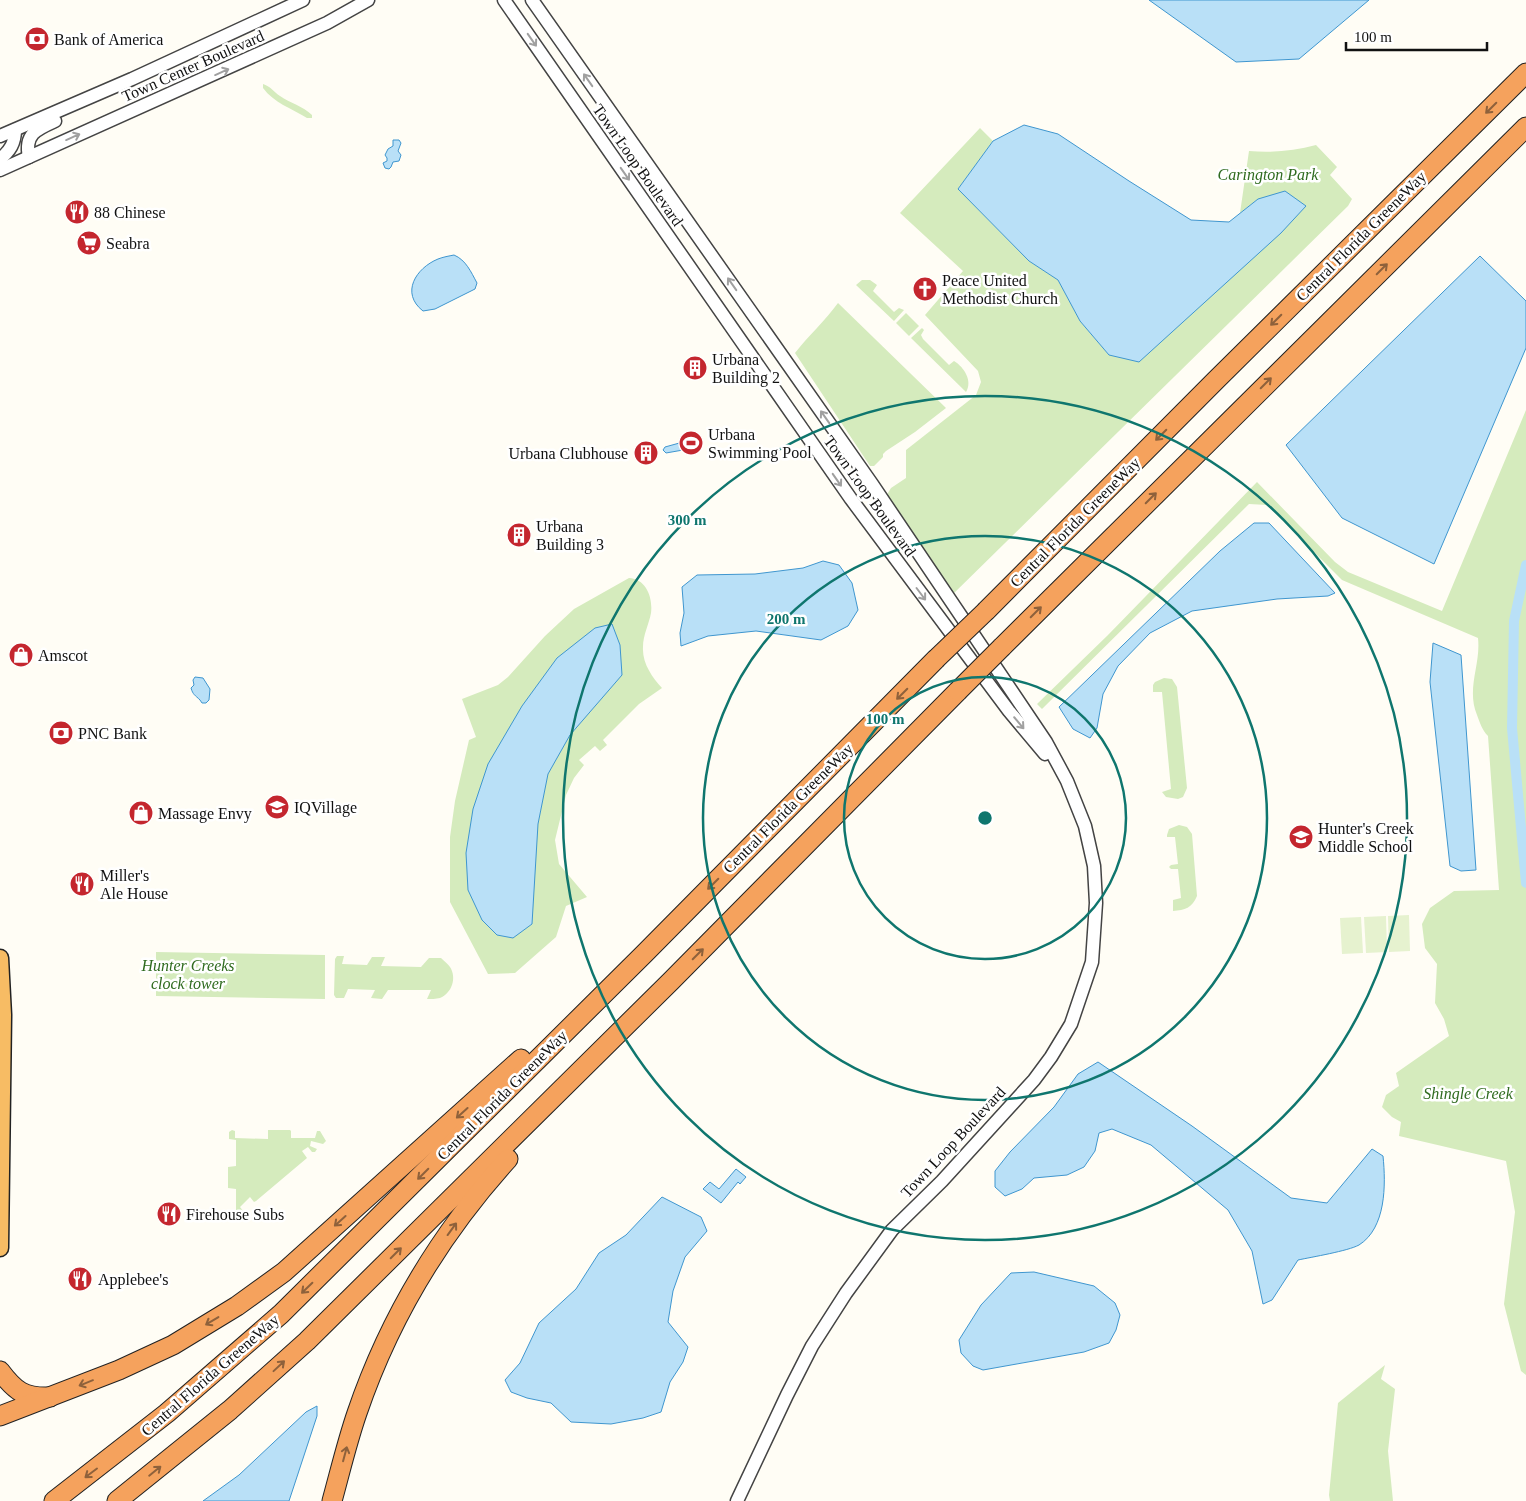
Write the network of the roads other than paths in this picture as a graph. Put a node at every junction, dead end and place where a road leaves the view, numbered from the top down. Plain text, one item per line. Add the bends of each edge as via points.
1 (303, 0) edge
2 (368, 0) edge
3 (504, 0) edge
4 (532, 0) edge
5 (1526, 73) edge
6 (132, 79) junction
7 (1526, 127) edge
8 (15, 130) junction
9 (0, 136) edge
10 (29, 157) junction
11 (0, 160) edge
12 (0, 170) edge
13 (1067, 781) junction
14 (644, 954) junction
15 (0, 958) edge
16 (671, 981) junction
17 (0, 1248) edge
18 (0, 1371) edge
19 (53, 1397) junction
20 (0, 1416) edge
21 (54, 1501) edge
22 (117, 1501) edge
23 (332, 1501) edge
24 (737, 1501) edge

1 - 6 street, Town Center Boulevard
10 -> 2 street, Town Center Boulevard via 327,23
3 -> 13 street, Town Loop Boulevard via 851,499 1009,710
13 -> 4 street, Town Loop Boulevard via 1046,742 872,484
5 -> 14 highway, Central Florida GreeneWay, bridge
6 - 8 street, Town Center Boulevard
6 - 10 street, Town Center Boulevard via 109,97 43,126 31,136 26,146
16 -> 7 highway, bridge
8 - 9 street, Town Center Boulevard
8 - 11 street via 15,141
10 - 12 street, Town Center Boulevard
13 - 24 street, Town Loop Boulevard via 1085,826 1094,866 1096,903 1092,962 1071,1024 1034,1080 942,1181 892,1230 846,1293 812,1346
14 -> 19 highway via 572,1014 284,1272 237,1306 173,1345
14 -> 21 highway, Central Florida GreeneWay via 281,1314 167,1413
15 - 17 highway via 3,1024
22 -> 16 highway via 224,1415 307,1341
23 -> 16 highway via 369,1380 396,1320 427,1265 486,1184
18 - 19 highway via 16,1390 26,1395
19 - 20 highway

